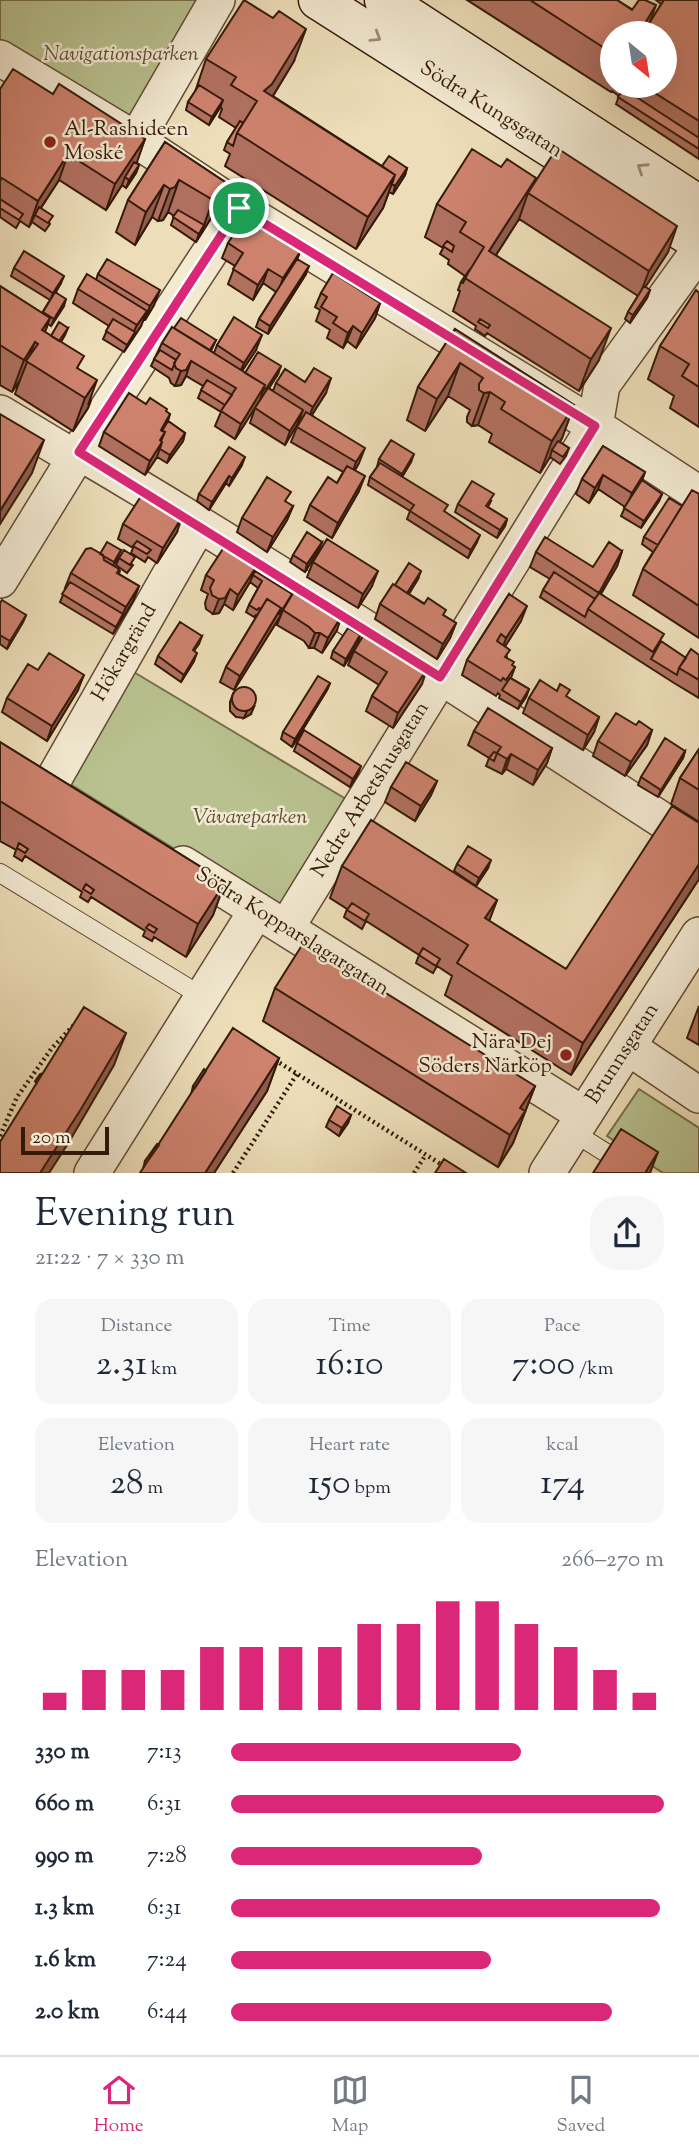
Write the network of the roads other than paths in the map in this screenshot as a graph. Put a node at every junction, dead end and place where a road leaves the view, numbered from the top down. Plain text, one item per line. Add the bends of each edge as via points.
1 (217, 0) edge
2 (318, 0) edge
3 (384, 0) edge
4 (0, 58) edge
5 (136, 140) junction
6 (699, 205) edge
7 (239, 208) junction
8 (696, 251) edge
9 (0, 413) edge
10 (595, 426) junction
11 (77, 455) junction
12 (699, 494) edge
13 (199, 524) junction
14 (0, 580) edge
15 (440, 677) junction
16 (21, 761) edge
17 (699, 844) edge
18 (155, 846) edge
19 (0, 873) edge
20 (272, 919) junction
21 (699, 935) edge
22 (203, 997) junction
23 (628, 1047) junction
24 (699, 1095) edge
25 (579, 1124) junction
26 (92, 1173) edge
27 (547, 1173) edge
28 (638, 1173) edge

1 - 5 street
2 -> 8 street, Södra Kungsgatan
6 -> 3 street, Södra Kungsgatan
4 - 5 street
5 - 7 street
7 - 10 street
7 - 11 street
8 - 10 street, Nedre Arbetshusgatan via 602,385
9 - 11 street
10 - 12 street
10 - 15 street, Nedre Arbetshusgatan
11 - 13 street
11 - 14 street
13 - 15 street
13 - 16 street, Hökargränd via 64,789
15 - 17 street
15 - 20 street, Nedre Arbetshusgatan
18 - 20 street, Södra Kopparslagargatan
19 - 22 lane
20 - 22 street, Nedre Arbetshusgatan
20 - 25 street, Södra Kopparslagargatan
21 - 23 street, Brunnsgatan
22 - 26 street, Nedre Arbetshusgatan
23 - 24 street
23 - 25 street, Brunnsgatan
25 - 27 street, Brunnsgatan
25 - 28 lane

